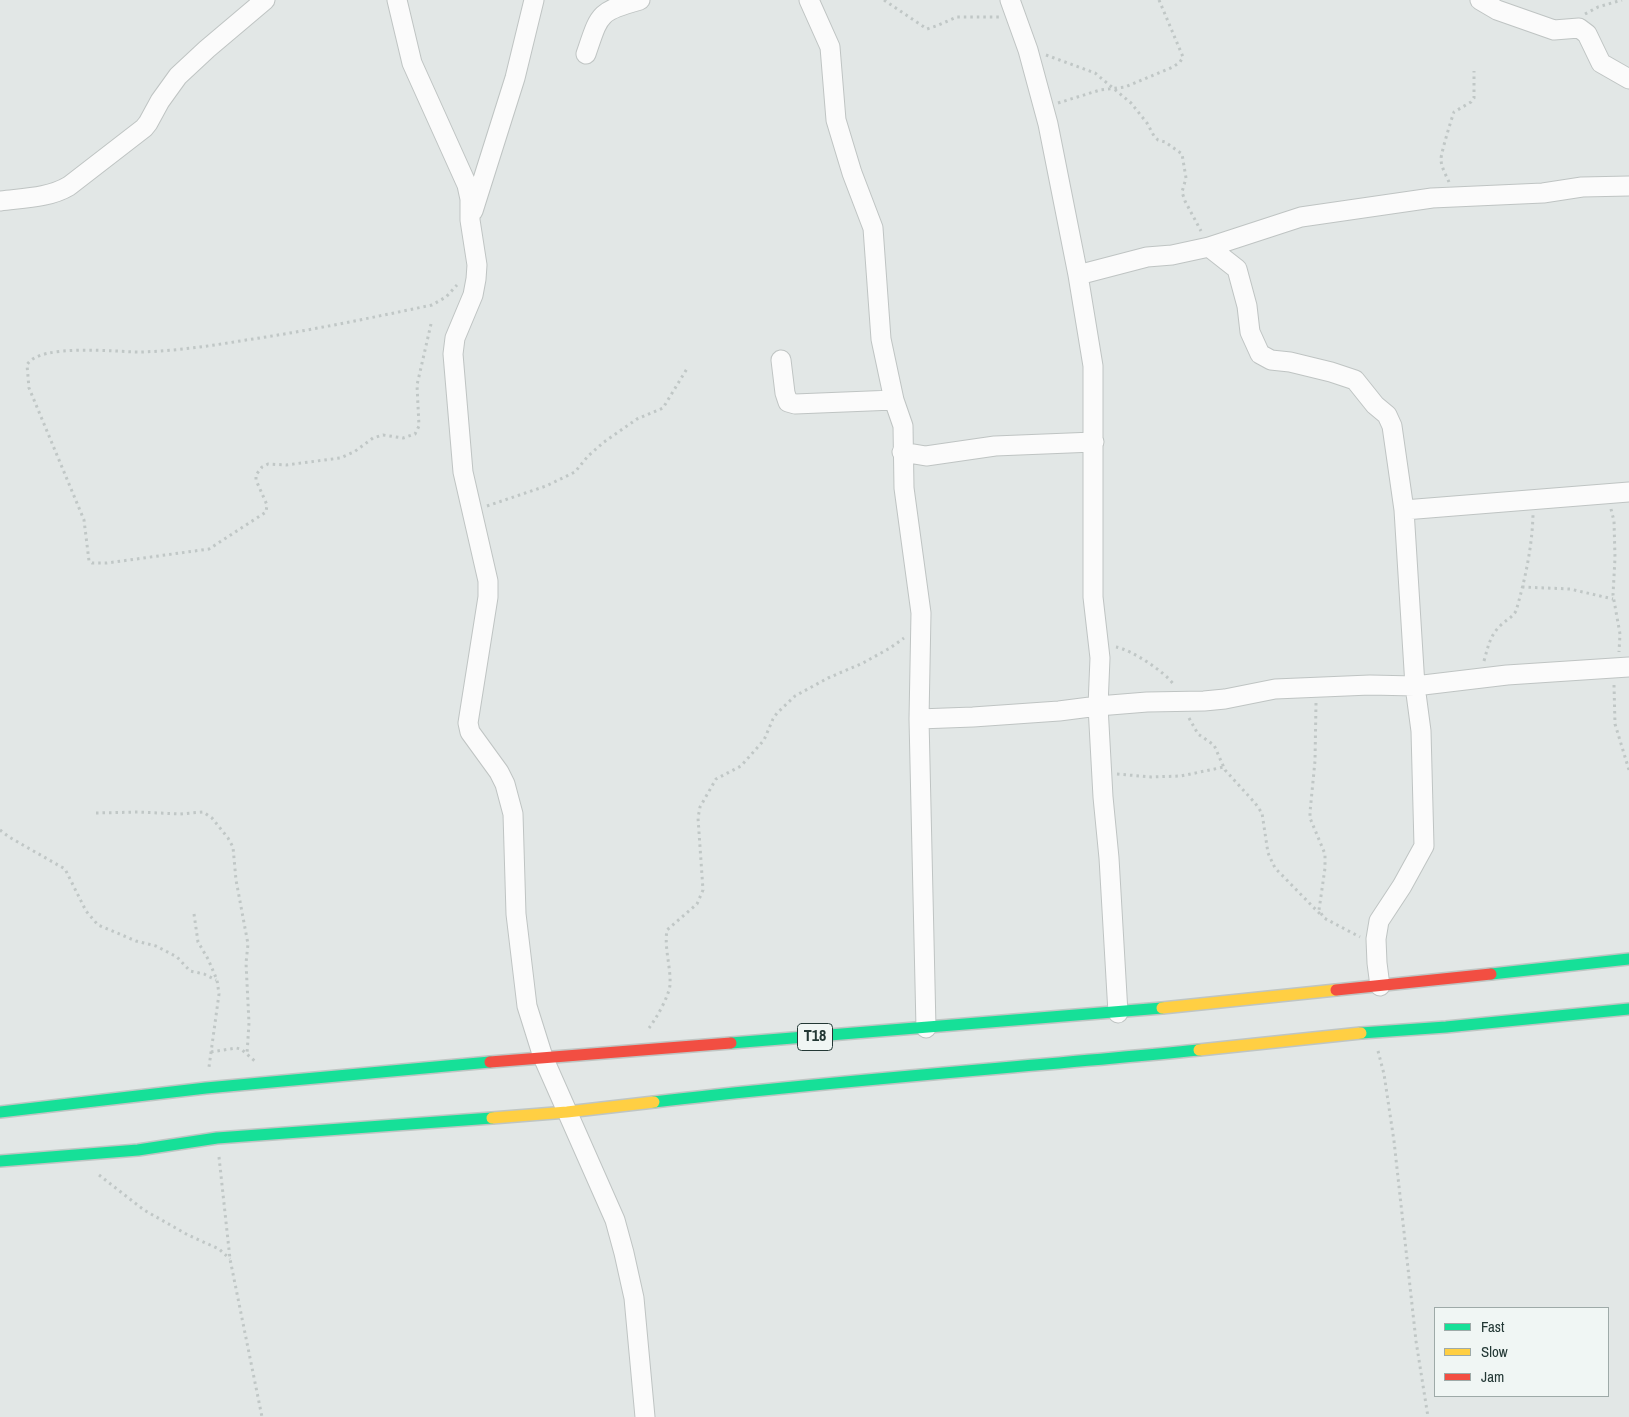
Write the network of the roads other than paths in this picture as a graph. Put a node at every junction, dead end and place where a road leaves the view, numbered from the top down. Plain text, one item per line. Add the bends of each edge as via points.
1 (266, 0) edge
2 (397, 0) edge
3 (534, 0) edge
4 (640, 0) edge
5 (809, 0) edge
6 (1480, 0) edge
7 (1013, 8) edge
8 (586, 54) dead end
9 (1629, 79) edge
10 (1629, 186) edge
11 (0, 200) edge
12 (470, 220) junction
13 (1209, 247) junction
14 (1078, 275) junction
15 (781, 360) dead end
16 (894, 400) junction
17 (1094, 442) junction
18 (902, 452) junction
19 (1629, 492) edge
20 (1404, 510) junction
21 (1623, 667) edge
22 (1415, 686) junction
23 (1098, 706) junction
24 (919, 719) junction
25 (1629, 959) edge
26 (1380, 986) junction
27 (1629, 1009) edge
28 (1118, 1013) junction
29 (926, 1028) junction
30 (543, 1057) junction
31 (0, 1112) edge
32 (567, 1112) junction
33 (0, 1161) edge
34 (645, 1417) edge

1 - 11 street via 178,76 144,128 69,186 49,194
2 - 12 street via 412,64 467,184
3 - 12 street via 515,78
4 - 8 street via 622,4 602,16
5 - 16 street via 830,47 836,120 873,228 881,340
6 - 9 street via 1496,10 1554,30 1579,28 1586,34 1601,63
7 - 14 street via 1043,108
10 - 13 street via 1432,198 1301,217
12 - 30 street via 476,280 455,338 453,354 463,472 488,588 468,723 470,732 500,772 513,814 516,914 527,1006
13 - 14 street via 1147,257
13 - 20 street via 1236,269 1247,306 1250,332 1260,354 1271,360 1355,380 1387,415 1393,428
14 - 17 street via 1093,366
15 - 16 street via 788,402
16 - 18 street via 903,426
17 - 18 street via 995,446 926,456
17 - 23 street via 1093,577 1099,647
18 - 24 street via 906,508 921,613
19 - 20 street
20 - 22 street
21 - 22 street
22 - 23 street via 1275,690 1225,699
22 - 26 street via 1421,732 1424,846 1379,921 1376,945
23 - 24 street
23 - 28 street
24 - 29 street
25 - 26 main road, T18
26 - 28 main road, T18
27 - 32 main road via 728,1093
28 - 29 main road, T18
29 - 30 main road, T18
30 - 31 main road, T18 via 206,1088
30 - 32 street
32 - 33 main road via 217,1138 138,1150
32 - 34 street via 615,1220 624,1253 634,1298

